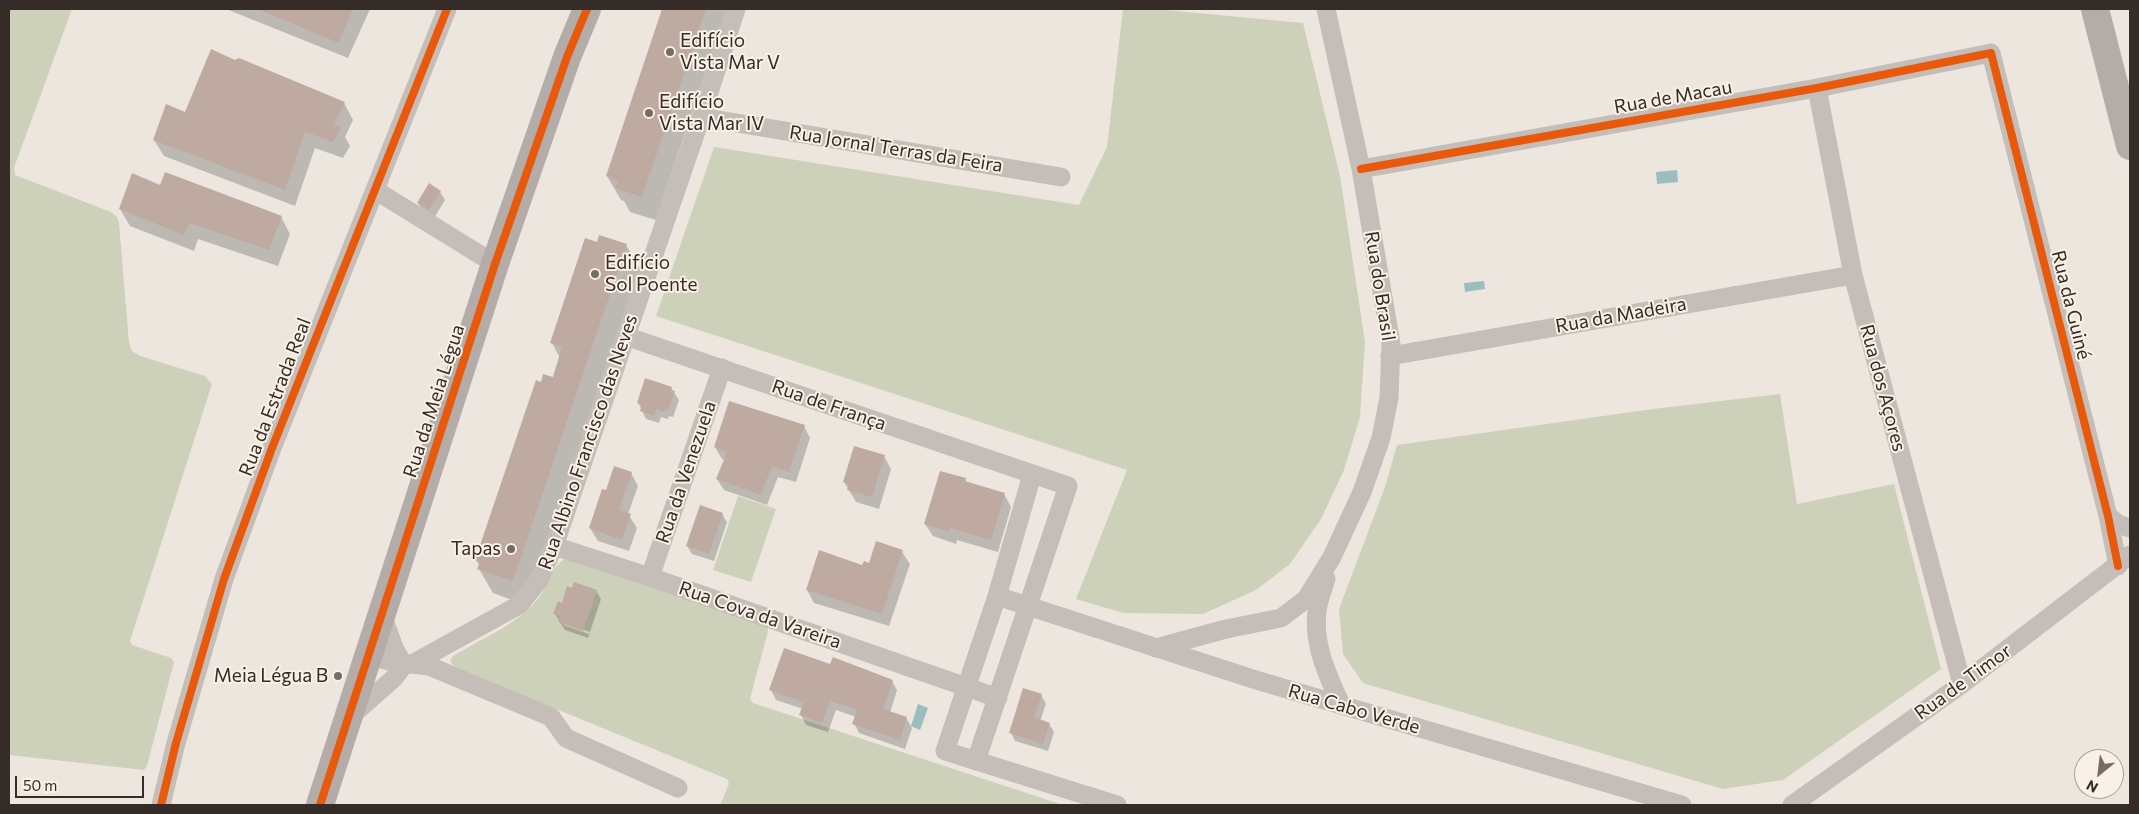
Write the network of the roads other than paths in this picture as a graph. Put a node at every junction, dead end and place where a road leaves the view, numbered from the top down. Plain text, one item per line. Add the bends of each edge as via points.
1 (447, 9) edge
2 (587, 9) edge
3 (736, 9) edge
4 (1326, 9) edge
5 (2095, 9) edge
6 (1991, 53) joint
7 (1817, 88) junction
8 (701, 117) junction
9 (2130, 146) edge
10 (1361, 169) junction
11 (1061, 176) dead end
12 (374, 190) junction
13 (495, 264) junction
14 (1852, 275) junction
15 (625, 336) junction
16 (1390, 356) junction
17 (722, 368) junction
18 (1032, 475) junction
19 (2108, 516) junction
20 (2130, 528) edge
21 (554, 546) junction
22 (1332, 557) junction
23 (2124, 561) edge
24 (650, 577) junction
25 (996, 596) junction
26 (1027, 607) junction
27 (382, 615) junction
28 (1156, 648) junction
29 (366, 663) junction
30 (403, 669) junction
31 (1962, 684) junction
32 (966, 687) junction
33 (998, 698) junction
34 (1340, 705) junction
35 (348, 719) junction
36 (976, 761) junction
37 (678, 788) dead end
38 (161, 805) edge
39 (320, 805) edge
40 (1117, 805) edge
41 (1682, 805) edge
42 (1792, 805) edge

1 - 12 street, Rua da Estrada Real
2 - 13 main road, Rua da Meia Légua via 567,57
3 - 8 street, Rua Albino Francisco das Neves
4 - 10 street, Rua do Brasil
5 - 9 main road
6 - 7 street, Rua de Macau
6 - 19 street, Rua da Guiné
7 - 10 street, Rua de Macau
7 - 14 street, Rua dos Açores
8 - 11 street, Rua Jornal Terras da Feira
8 - 15 street, Rua Albino Francisco das Neves
10 - 16 street, Rua do Brasil
12 - 13 street
12 - 38 street, Rua da Estrada Real via 224,579
13 - 27 main road, Rua da Meia Légua
14 - 16 street, Rua da Madeira
14 - 31 street, Rua dos Açores
15 - 17 street, Rua de França
15 - 21 street, Rua Albino Francisco das Neves
16 - 22 street, Rua do Brasil via 1390,398 1381,438 1362,492
17 - 18 street, Rua de França
17 - 24 street, Rua da Venezuela
18 - 25 street
18 - 26 street, Rua de França via 1068,486
19 - 20 street
19 - 23 street, Rua da Guiné
21 - 24 street, Rua Cova da Vareira
21 - 30 street, Rua Albino Francisco das Neves via 539,580 519,605
22 - 28 street, Rua do Brasil via 1306,599 1280,618
22 - 34 street, Rua do Brasil via 1318,606 1317,640
23 - 31 street, Rua de Timor
24 - 32 street, Rua Cova da Vareira
25 - 26 street, Rua Cabo Verde
25 - 32 street
26 - 28 street, Rua Cabo Verde
26 - 33 street
27 - 29 main road, Rua da Meia Légua
27 - 30 street
28 - 34 street, Rua Cabo Verde
29 - 30 street
29 - 35 main road, Rua da Meia Légua
30 - 35 street, Rua Albino Francisco das Neves
30 - 37 street via 429,666 551,716 566,738
31 - 42 street, Rua de Timor
32 - 33 street, Rua Cova da Vareira
32 - 36 street via 945,751
33 - 36 street
34 - 41 street, Rua Cabo Verde
35 - 39 main road, Rua da Meia Légua
36 - 40 street

